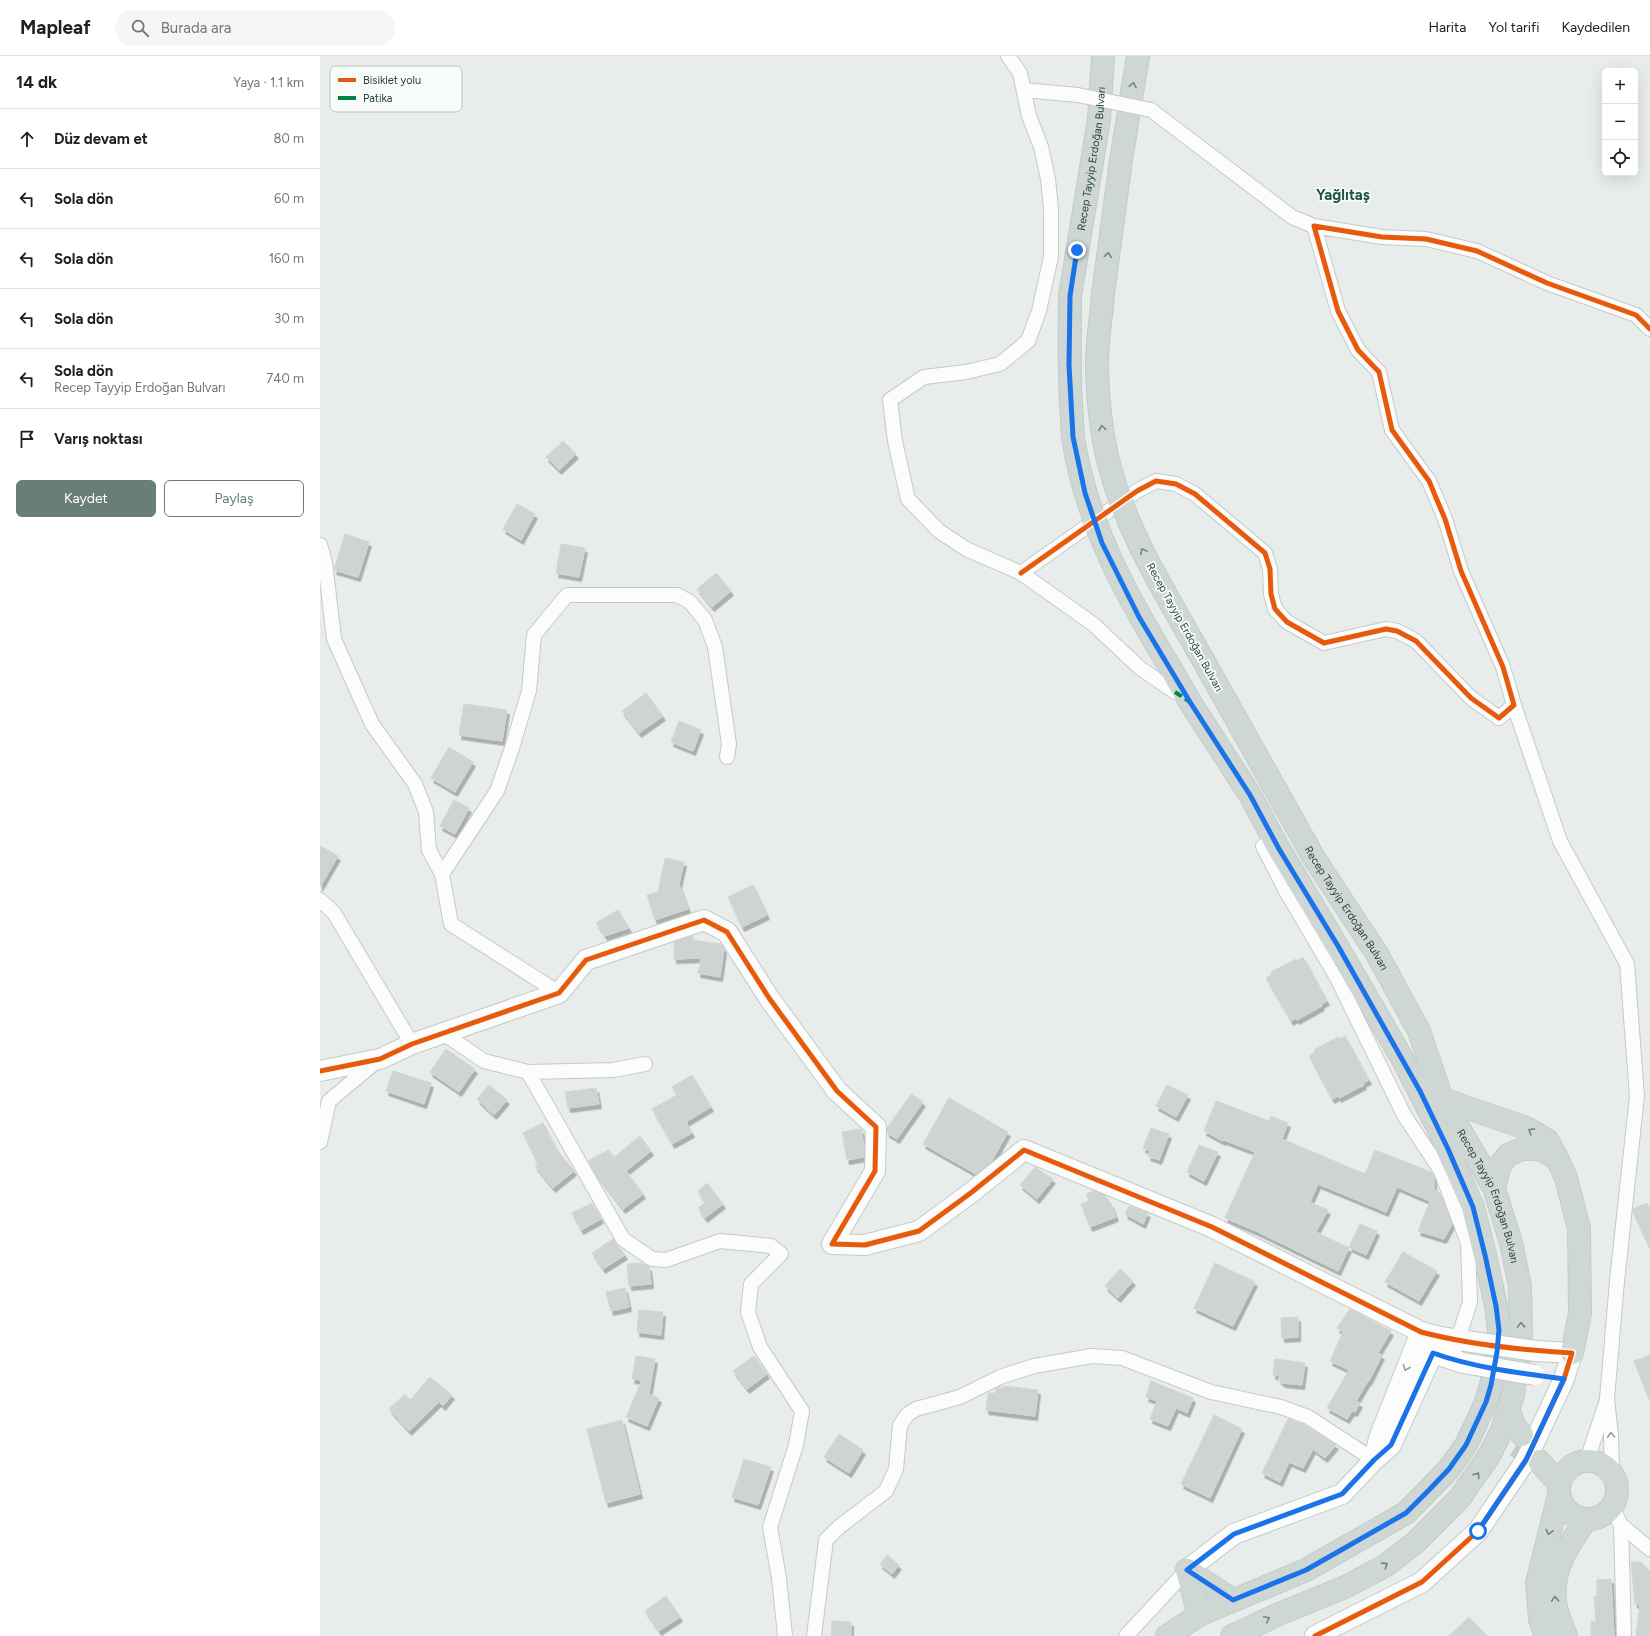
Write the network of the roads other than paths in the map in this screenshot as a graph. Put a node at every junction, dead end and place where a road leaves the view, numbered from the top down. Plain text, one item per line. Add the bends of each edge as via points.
1 (1008, 56) edge
2 (1103, 56) edge
3 (1138, 56) edge
4 (1024, 90) junction
5 (1314, 226) junction
6 (1650, 329) edge
7 (320, 545) edge
8 (1021, 573) junction
9 (1175, 692) dead end
10 (1514, 705) junction
11 (727, 757) dead end
12 (1263, 846) dead end
13 (442, 874) junction
14 (320, 900) edge
15 (559, 993) junction
16 (443, 1033) junction
17 (412, 1044) junction
18 (380, 1059) junction
19 (646, 1064) dead end
20 (320, 1072) edge
21 (528, 1072) junction
22 (1442, 1100) junction
23 (320, 1142) edge
24 (1557, 1158) junction
25 (1494, 1188) junction
26 (1420, 1332) junction
27 (1453, 1349) junction
28 (1572, 1353) junction
29 (1564, 1379) junction
30 (1607, 1399) junction
31 (1542, 1456) tunnel mouth
32 (1374, 1460) junction
33 (1612, 1472) junction
34 (1569, 1477) junction
35 (1617, 1516) junction
36 (1588, 1519) junction
37 (1650, 1550) edge
38 (1187, 1570) junction
39 (1233, 1600) junction
40 (1199, 1615) junction
41 (785, 1636) edge
42 (814, 1636) edge
43 (1126, 1636) edge
44 (1167, 1636) edge
45 (1232, 1636) edge
46 (1315, 1636) edge
47 (1546, 1636) edge
48 (1566, 1636) edge
49 (1624, 1636) edge

1 - 4 street via 1020,73
2 - 39 main road, Recep Tayyip Erdoğan Bulvarı, bridge via 1099,118 1070,296 1069,365 1073,437 1085,493 1102,543 1139,617 1250,795 1402,1058 1435,1121 1473,1207 1496,1306 1499,1330 1496,1359 1486,1402 1466,1445 1449,1469 1429,1490 1406,1513 1306,1570
22 -> 3 main road, Recep Tayyip Erdoğan Bulvarı, bridge via 1419,1031 1377,954 1314,858 1162,588 1133,532 1118,495 1107,456 1097,370 1103,294
4 - 5 street, bridge via 1078,96 1151,110 1292,217
4 - 8 street via 1041,147 1051,209 1051,257 1039,311 1028,341 1000,364 966,372 924,377 890,400 895,441 908,499 939,532 966,549
5 - 6 street via 1382,237 1426,239 1477,251 1547,283 1636,315
5 - 10 street via 1338,311 1358,350 1379,372 1392,430 1429,481 1445,519 1461,571 1503,667
7 - 13 street via 325,562 334,639 372,724 415,784 426,812 429,850
8 - 9 street via 1093,624 1140,668
8 - 10 street via 1138,491 1156,481 1176,484 1195,494 1266,553 1275,609 1287,622 1324,643 1386,629 1397,630 1416,641 1471,698 1499,718
10 - 30 street via 1560,841 1627,964 1637,1096
11 - 13 street via 729,744 716,647 705,620 690,602 677,595 567,595 534,635 529,691 497,791
12 - 27 street via 1337,978 1404,1115 1442,1171 1468,1243 1470,1302
13 - 15 street via 451,924
14 - 17 street via 334,913
15 - 16 street
15 - 26 street via 586,960 704,920 727,932 770,998 837,1091 876,1127 875,1171 832,1244 865,1245 919,1232 1024,1150 1212,1227
16 - 17 street
16 - 21 street via 484,1061
17 - 18 street
18 - 20 street
18 - 23 street via 329,1101
19 - 21 street via 613,1070
21 - 41 street via 623,1238 652,1259 666,1260 720,1241 771,1246 781,1254 751,1284 748,1312 760,1347 802,1411 796,1446 770,1527
24 -> 22 main road via 1547,1140 1526,1128
22 - 25 main road, Recep Tayyip Erdoğan Bulvarı
24 - 25 main road via 1539,1148 1522,1149 1508,1155 1500,1165
24 - 28 main road via 1566,1178 1579,1228 1580,1313
45 -> 25 main road, Recep Tayyip Erdoğan Bulvarı via 1345,1588 1385,1566 1416,1542 1459,1499 1489,1456 1511,1441 1508,1410 1517,1376 1522,1335 1520,1286 1511,1243
26 - 27 street
26 -> 32 street via 1378,1438
27 - 28 street, bridge
27 - 29 street, bridge via 1534,1375
27 - 32 street via 1391,1445
28 - 29 street
29 - 46 street via 1526,1460 1478,1531 1422,1582
33 -> 30 street
30 - 34 street
31 - 34 main road
32 - 38 street via 1342,1494 1234,1534
32 - 42 street via 1308,1417 1281,1407 1211,1392 1122,1358 1092,1356 1034,1366 1000,1377 960,1397 916,1409 907,1415 900,1425 896,1469 886,1491 826,1540
33 - 34 main road via 1596,1461
33 - 35 main road via 1618,1489
34 - 36 main road via 1562,1504 1577,1517
34 -> 47 main road via 1537,1583 1540,1618
35 - 36 main road via 1606,1513
35 - 37 street
35 - 49 street
48 -> 36 main road via 1556,1606 1555,1585 1558,1567 1568,1545
38 - 39 main road
38 - 40 main road
38 - 43 street
39 - 40 main road, Recep Tayyip Erdoğan Bulvarı
40 - 44 main road, Recep Tayyip Erdoğan Bulvarı

